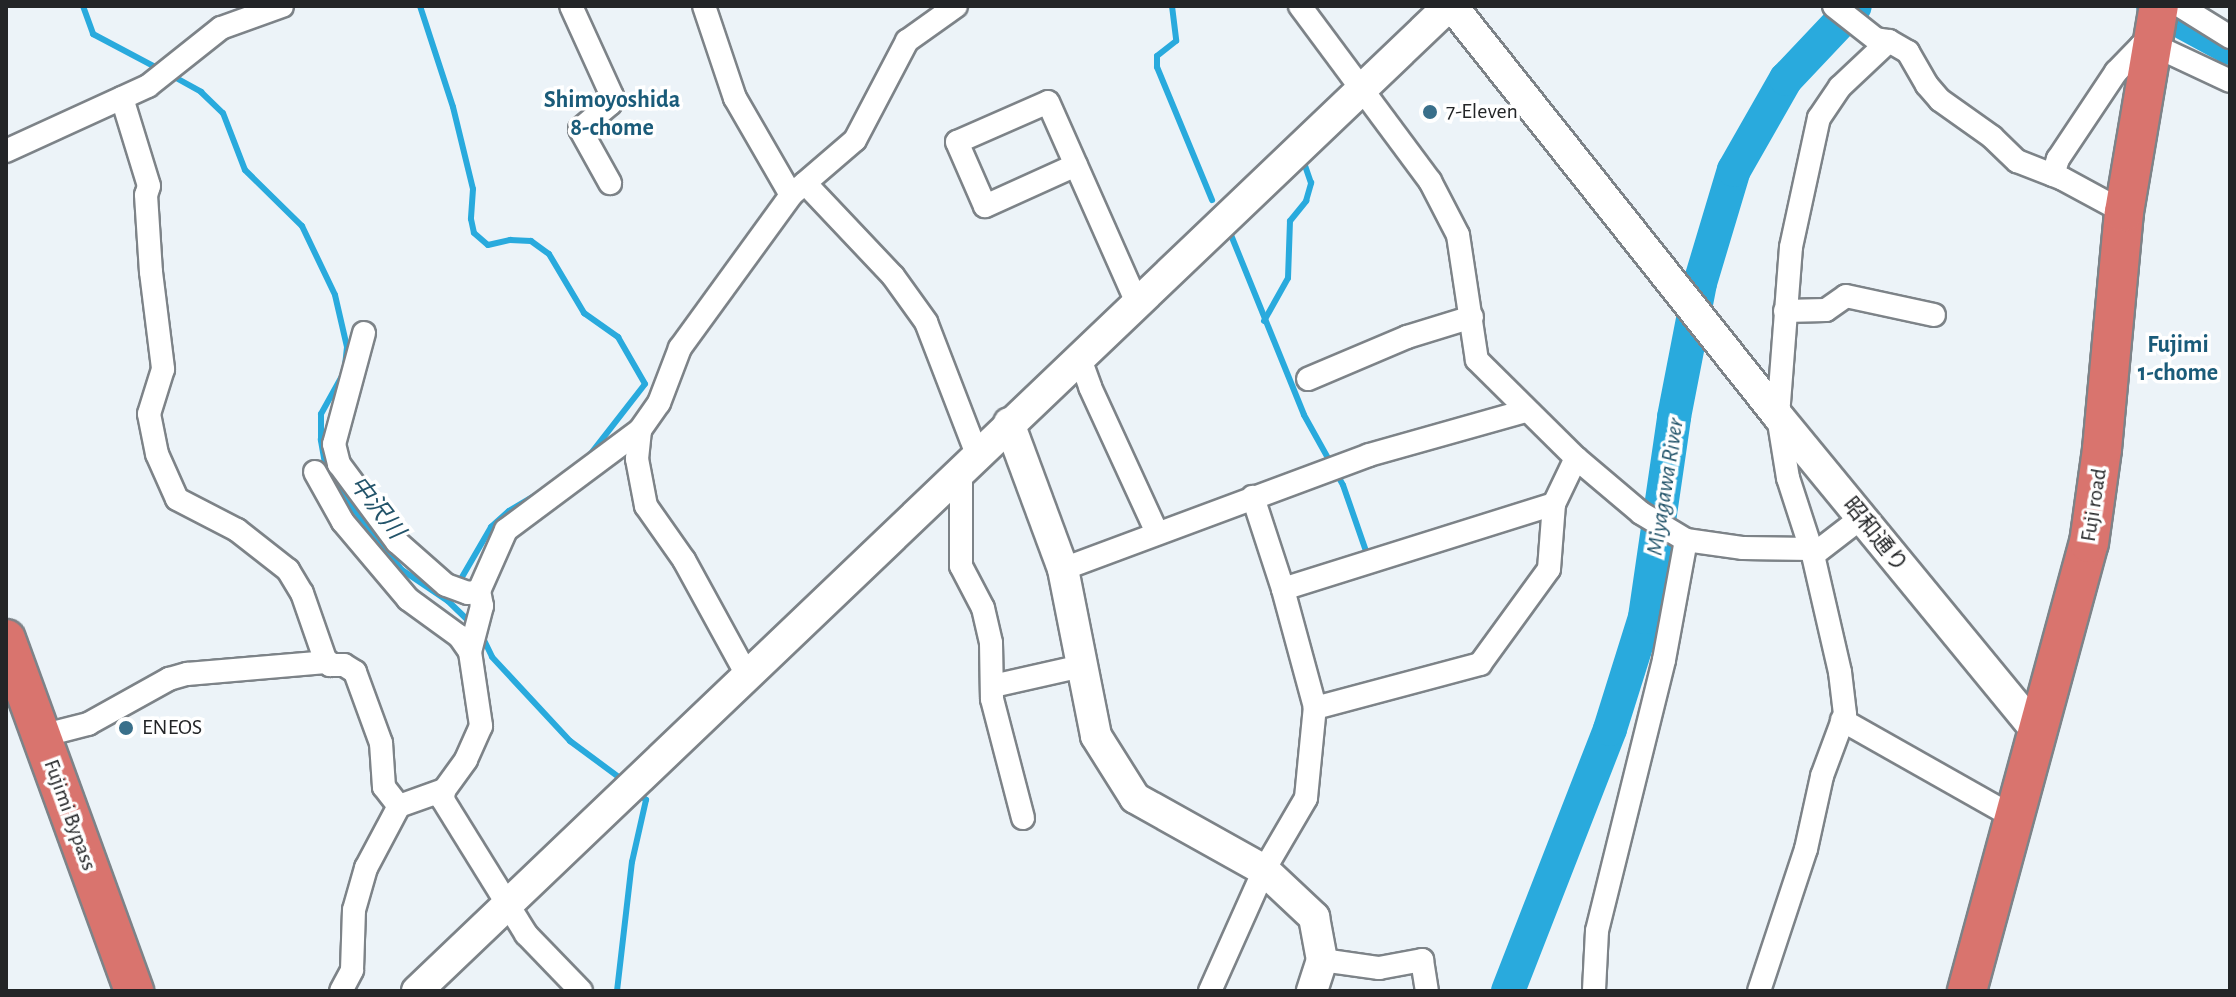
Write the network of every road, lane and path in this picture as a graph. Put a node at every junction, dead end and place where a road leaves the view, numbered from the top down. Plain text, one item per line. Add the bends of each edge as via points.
1 (282, 6) edge
2 (571, 6) edge
3 (704, 6) edge
4 (956, 6) edge
5 (1300, 6) edge
6 (1450, 6) edge
7 (1834, 6) edge
8 (2180, 6) edge
9 (2156, 29) edge
10 (2230, 37) edge
11 (1883, 40) junction
12 (2230, 81) edge
13 (1363, 86) junction
14 (122, 98) junction
15 (6, 151) edge
16 (1076, 165) junction
17 (2053, 175) junction
18 (610, 183) dead end
19 (798, 189) junction
20 (2124, 212) junction
21 (1136, 301) junction
22 (1785, 311) junction
23 (1934, 315) dead end
24 (1472, 317) junction
25 (364, 333) dead end
26 (1079, 356) junction
27 (1308, 379) dead end
28 (1526, 411) junction
29 (1778, 416) junction
30 (1009, 423) junction
31 (640, 430) junction
32 (1576, 458) junction
33 (969, 462) junction
34 (315, 472) dead end
35 (1253, 497) junction
36 (1554, 504) junction
37 (1861, 518) junction
38 (1157, 533) junction
39 (1683, 539) junction
40 (1812, 552) junction
41 (1063, 569) junction
42 (1283, 589) junction
43 (479, 591) junction
44 (6, 639) edge
45 (470, 652) junction
46 (328, 662) junction
47 (1082, 666) junction
48 (747, 675) junction
49 (993, 686) junction
50 (6, 708) edge
51 (1315, 708) junction
52 (1842, 720) junction
53 (2037, 731) junction
54 (41, 736) junction
55 (444, 790) junction
56 (399, 806) junction
57 (2012, 816) junction
58 (1023, 818) dead end
59 (1264, 870) junction
60 (508, 904) junction
61 (1322, 960) junction
62 (108, 991) edge
63 (134, 991) edge
64 (341, 991) edge
65 (417, 991) edge
66 (581, 991) edge
67 (1210, 991) edge
68 (1312, 991) edge
69 (1427, 991) edge
70 (1594, 991) edge
71 (1759, 991) edge
72 (1967, 991) edge

1 - 14 street via 221,28 159,78
2 - 18 street via 612,96 610,104 580,129
3 - 19 street via 735,98
4 - 19 street via 907,41 855,140
5 - 13 street
6 - 13 street
6 - 29 street, 昭和通り
7 - 11 street
8 - 10 street
9 - 12 street
9 - 17 street via 2149,43 2116,72 2058,159
9 - 20 highway, Fuji road
11 - 17 street via 1908,52 1940,100 2017,161
11 - 22 street via 1819,118 1791,247
13 - 21 street
13 - 24 street via 1430,181 1458,235
14 - 15 street
14 - 46 street via 149,186 150,257 163,369 149,414 157,454 177,499 237,530 288,570
16 - 16 street via 1048,102 957,142 985,206
16 - 21 street
17 - 20 street
19 - 31 street via 680,348 659,403
19 - 33 street via 893,276 926,322
20 - 53 highway, Fuji road via 2089,543
21 - 26 street
22 - 23 street via 1826,310 1846,296
22 - 29 street
24 - 27 street via 1407,337
24 - 28 street via 1477,360
25 - 43 street via 334,444 339,464 397,542 446,585
26 - 30 street
26 - 38 street
28 - 32 street
28 - 35 street
29 - 37 street, 昭和通り
29 - 40 street via 1788,478
30 - 33 street
30 - 41 street
31 - 43 street via 506,530
31 - 48 street via 637,459 646,506 684,560
32 - 36 street
32 - 39 street via 1641,513
33 - 48 street
33 - 49 street via 961,566 983,608
34 - 45 street via 343,522 408,599 459,636
35 - 38 street
35 - 42 street
36 - 42 street
36 - 51 street via 1549,569 1480,664
37 - 40 street
37 - 53 street, 昭和通り
38 - 41 street
39 - 40 street
39 - 70 street via 1664,660 1597,931
40 - 52 street via 1840,672
41 - 47 street
42 - 51 street
43 - 45 street via 482,606
44 - 54 highway, Fujimi Bypass
45 - 55 street via 481,726 466,760
46 - 54 street via 187,674 88,724
46 - 56 street via 355,672 381,743 384,787
47 - 49 street
47 - 59 street via 1096,736 1135,798
48 - 60 street
49 - 58 street
50 - 62 highway, Fujimi Bypass
51 - 59 street via 1306,798
52 - 57 street
52 - 71 street
53 - 57 highway, Fuji road
54 - 63 highway, Fujimi Bypass
55 - 56 street
55 - 60 street via 443,800
56 - 64 street via 366,868 354,910 352,970
57 - 72 highway, Fuji road
59 - 61 street via 1314,917
59 - 67 street
60 - 65 street
60 - 66 street via 526,934
61 - 68 street
61 - 69 street via 1379,968 1422,960

